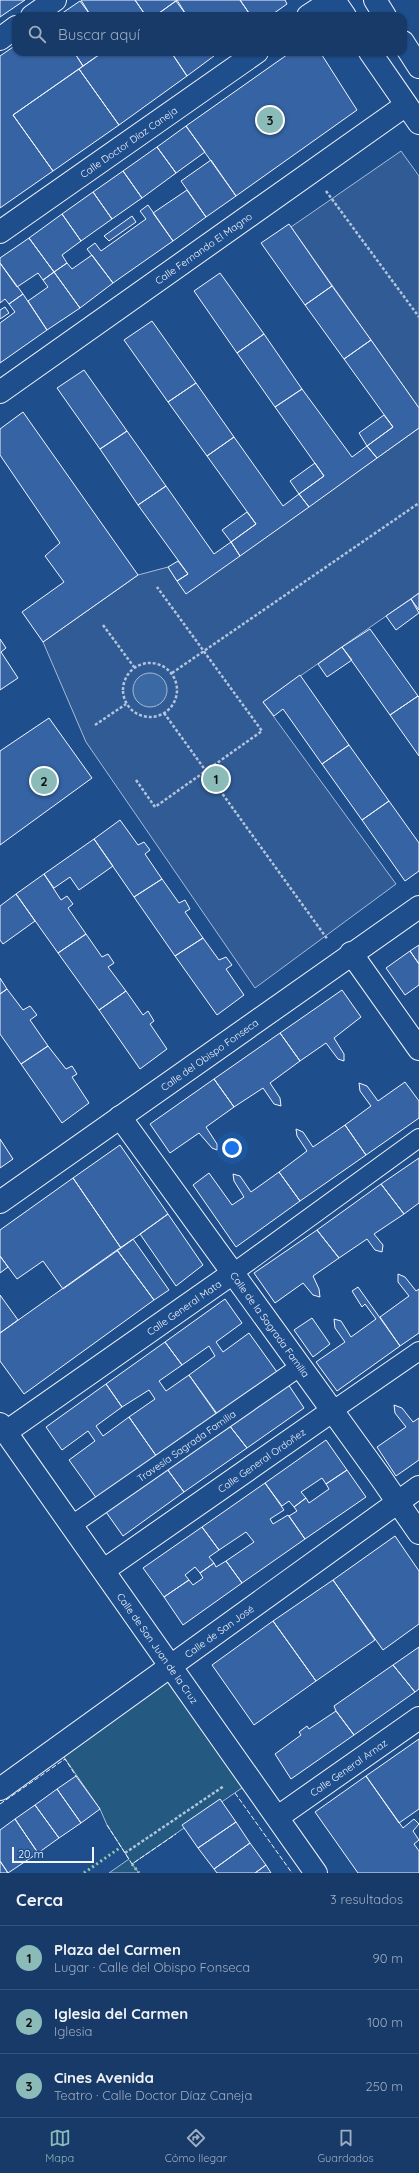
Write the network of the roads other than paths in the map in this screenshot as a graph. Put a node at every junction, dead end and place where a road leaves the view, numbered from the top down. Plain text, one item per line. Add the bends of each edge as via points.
1 (55, 0) edge
2 (333, 0) edge
3 (375, 0) edge
4 (38, 12) edge
5 (314, 12) edge
6 (342, 12) edge
7 (383, 12) edge
8 (12, 30) edge
9 (0, 38) edge
10 (407, 48) edge
11 (251, 56) edge
12 (373, 56) edge
13 (419, 67) edge
14 (406, 104) junction
15 (419, 124) edge
16 (0, 232) edge
17 (0, 392) edge
18 (419, 907) edge
19 (347, 956) junction
20 (419, 1049) edge
21 (120, 1117) junction
22 (419, 1138) edge
23 (0, 1202) edge
24 (233, 1273) junction
25 (419, 1351) edge
26 (301, 1366) junction
27 (332, 1411) junction
28 (3, 1428) edge
29 (419, 1487) edge
30 (397, 1501) junction
31 (72, 1525) junction
32 (419, 1533) edge
33 (104, 1570) junction
34 (171, 1665) junction
35 (419, 1718) edge
36 (0, 1789) edge
37 (278, 1817) junction
38 (316, 1873) edge

1 - 4 street
2 - 5 street
2 - 6 street
3 - 7 street
8 - 9 street
10 - 13 street
11 - 16 street, Calle Doctor Díaz Caneja
12 - 14 street
14 - 15 street
14 - 17 street, Calle Fernando El Magno
18 - 19 street, Calle del Obispo Fonseca
19 - 20 street
19 - 21 street, Calle del Obispo Fonseca
21 - 23 street, Calle del Obispo Fonseca
21 - 24 street, Calle de la Sagrada Familia
22 - 24 street, Calle General Mata
24 - 26 street, Calle de la Sagrada Familia
24 - 28 street, Calle General Mata
25 - 27 street, Calle General Ordoñez
26 - 27 street, Calle de la Sagrada Familia
26 - 31 street, Travesía Sagrada Familia
27 - 30 street, Calle de la Sagrada Familia
27 - 33 street, Calle General Ordoñez
28 - 31 street, Calle de San Juan de la Cruz
29 - 30 street, Calle de San José
30 - 32 street, Calle de la Sagrada Familia
30 - 34 street, Calle de San José
31 - 33 street, Calle de San Juan de la Cruz
33 - 34 street, Calle de San Juan de la Cruz
34 - 36 street, Calle de San José
34 - 37 street, Calle de San Juan de la Cruz
35 - 37 street, Calle General Arnaz
37 - 38 street, Calle de San Juan de la Cruz

